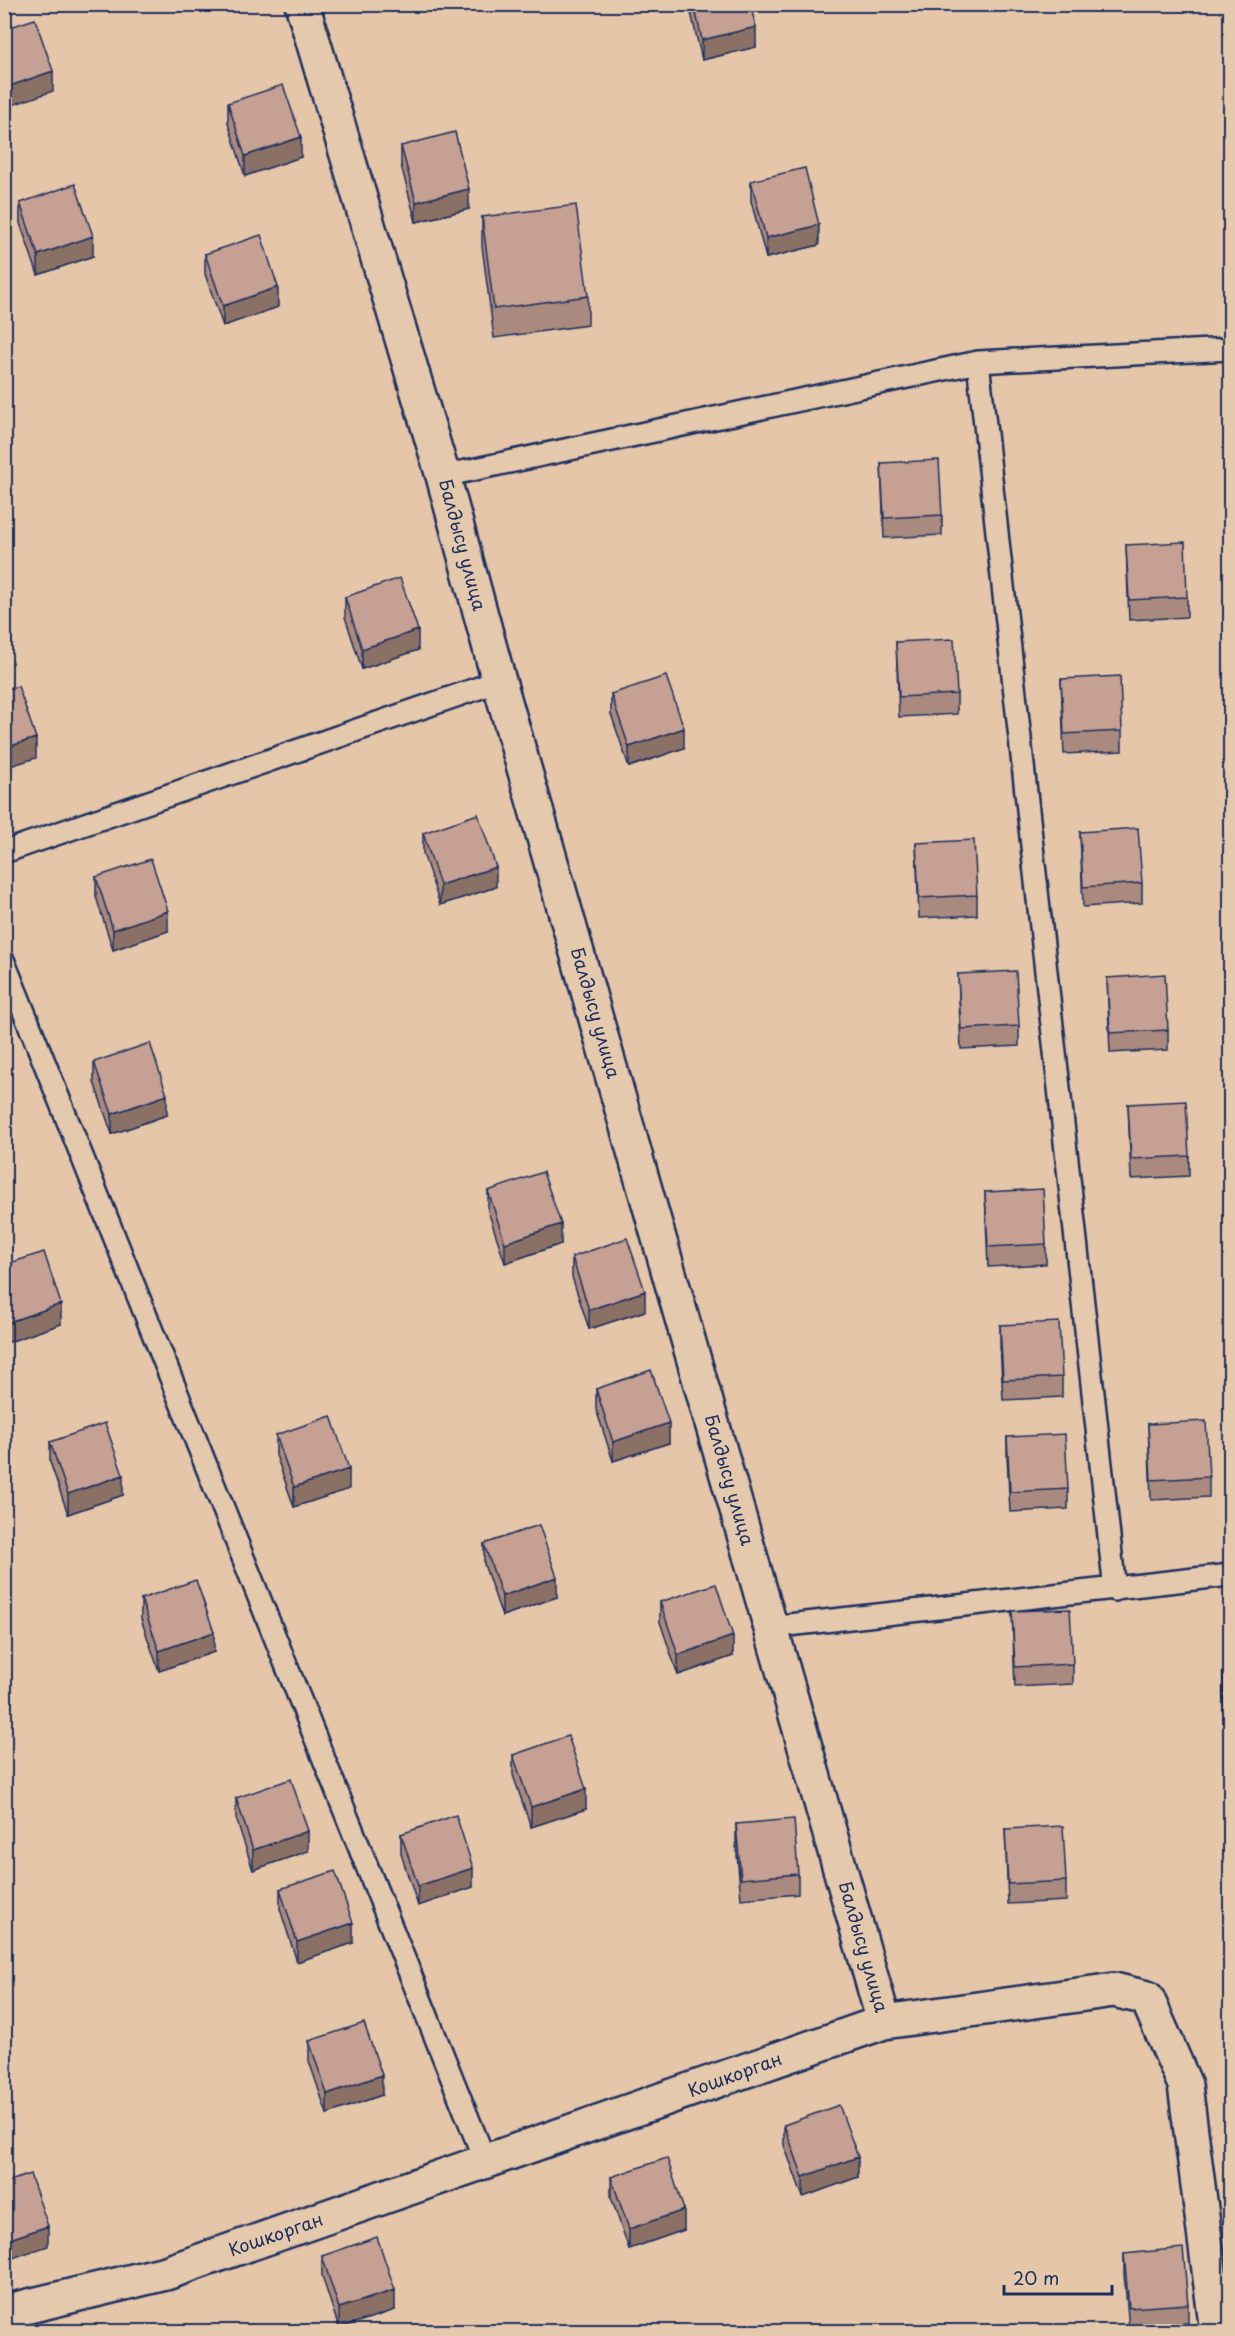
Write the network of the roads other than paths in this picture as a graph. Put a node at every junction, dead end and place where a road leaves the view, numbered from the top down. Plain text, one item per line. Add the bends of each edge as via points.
1 (302, 4) edge
2 (1230, 349) edge
3 (978, 362) junction
4 (443, 476) junction
5 (499, 681) junction
6 (4, 852) edge
7 (4, 962) edge
8 (1230, 1575) edge
9 (1114, 1590) junction
10 (771, 1627) junction
11 (884, 2022) junction
12 (486, 2163) junction
13 (4, 2312) edge
14 (1217, 2331) edge

1 - 4 street, Балдысу улица
2 - 3 lane
3 - 4 lane
3 - 9 lane
4 - 5 street, Балдысу улица
5 - 6 lane
5 - 10 street, Балдысу улица
7 - 12 lane
8 - 9 lane
9 - 10 lane
10 - 11 street, Балдысу улица
11 - 12 street, Кошкорган
11 - 14 street, Кошкорган via 1114,1990 1147,1998 1185,2085
12 - 13 street, Кошкорган via 166,2273

